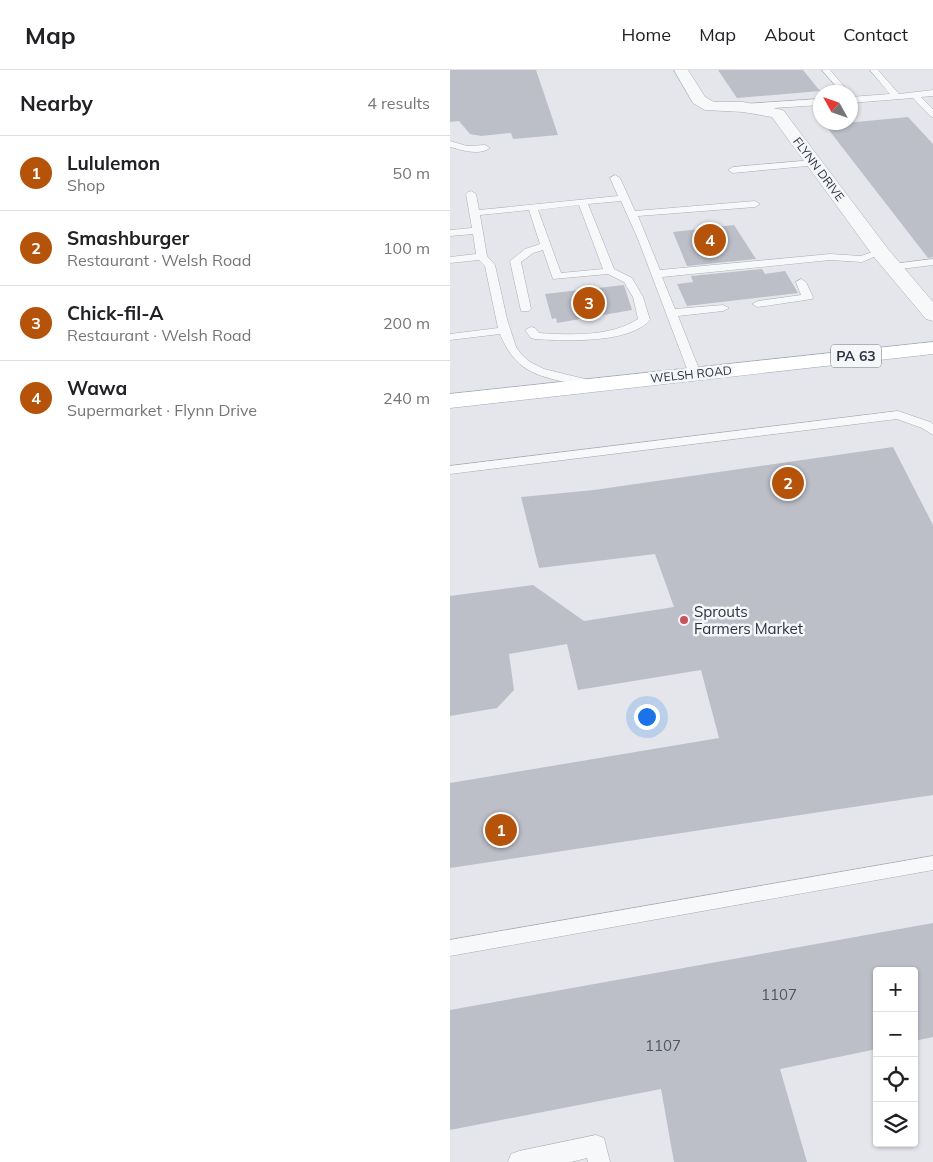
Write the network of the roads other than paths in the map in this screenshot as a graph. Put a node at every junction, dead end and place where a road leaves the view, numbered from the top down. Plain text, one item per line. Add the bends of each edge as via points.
1 (681, 70) edge
2 (826, 70) edge
3 (874, 70) edge
4 (839, 85) edge
5 (933, 93) edge
6 (915, 95) junction
7 (896, 96) junction
8 (858, 99) edge
9 (813, 102) edge
10 (743, 107) junction
11 (933, 114) edge
12 (450, 144) edge
13 (485, 148) dead end
14 (814, 163) junction
15 (733, 170) dead end
16 (615, 178) dead end
17 (471, 194) dead end
18 (624, 198) junction
19 (583, 202) junction
20 (755, 204) dead end
21 (533, 208) junction
22 (474, 213) junction
23 (631, 214) junction
24 (478, 230) junction
25 (450, 233) edge
26 (546, 246) junction
27 (877, 252) junction
28 (482, 257) junction
29 (450, 260) edge
30 (933, 262) edge
31 (894, 267) junction
32 (609, 271) junction
33 (656, 274) junction
34 (801, 282) dead end
35 (758, 304) dead end
36 (723, 308) dead end
37 (525, 309) dead end
38 (671, 313) junction
39 (933, 315) edge
40 (505, 330) junction
41 (530, 330) dead end
42 (450, 337) edge
43 (933, 348) edge
44 (694, 374) junction
45 (585, 383) junction
46 (450, 400) edge
47 (933, 431) edge
48 (450, 470) edge
49 (933, 863) edge
50 (450, 948) edge
51 (519, 1162) edge
52 (598, 1162) edge

1 - 10 street, FLYNN DRIVE via 699,100 711,106
2 - 4 lane
3 - 7 lane
5 - 6 lane
6 - 7 lane
6 - 11 lane
7 - 8 lane
9 - 10 lane
10 - 14 street, FLYNN DRIVE via 777,113
12 - 13 lane
14 - 15 lane
14 - 27 street, FLYNN DRIVE
16 - 18 lane
17 - 22 lane
18 - 19 lane
18 - 23 lane
19 - 21 lane
19 - 32 lane
20 - 23 lane
21 - 22 lane
21 - 26 lane
22 - 24 lane
23 - 33 lane
24 - 25 lane
24 - 28 lane
26 - 32 lane via 557,277
26 - 37 lane via 529,251 515,261
27 - 31 street, FLYNN DRIVE
27 - 33 lane via 862,259 830,257
28 - 29 lane
28 - 40 lane via 490,265
30 - 31 lane
31 - 39 street, FLYNN DRIVE
32 - 41 lane via 628,280 638,298 644,320 637,326 605,334 561,338 535,336
33 - 38 lane
34 - 35 lane via 808,297
36 - 38 lane
38 - 44 lane
40 - 42 lane
40 - 45 lane via 514,353 524,363 535,370
43 - 44 main road, WELSH ROAD / PA 63
44 - 45 main road, WELSH ROAD / PA 63
45 - 46 main road, WELSH ROAD / PA 63
47 - 48 lane via 926,425 898,415
49 - 50 lane
51 - 52 lane via 596,1146

